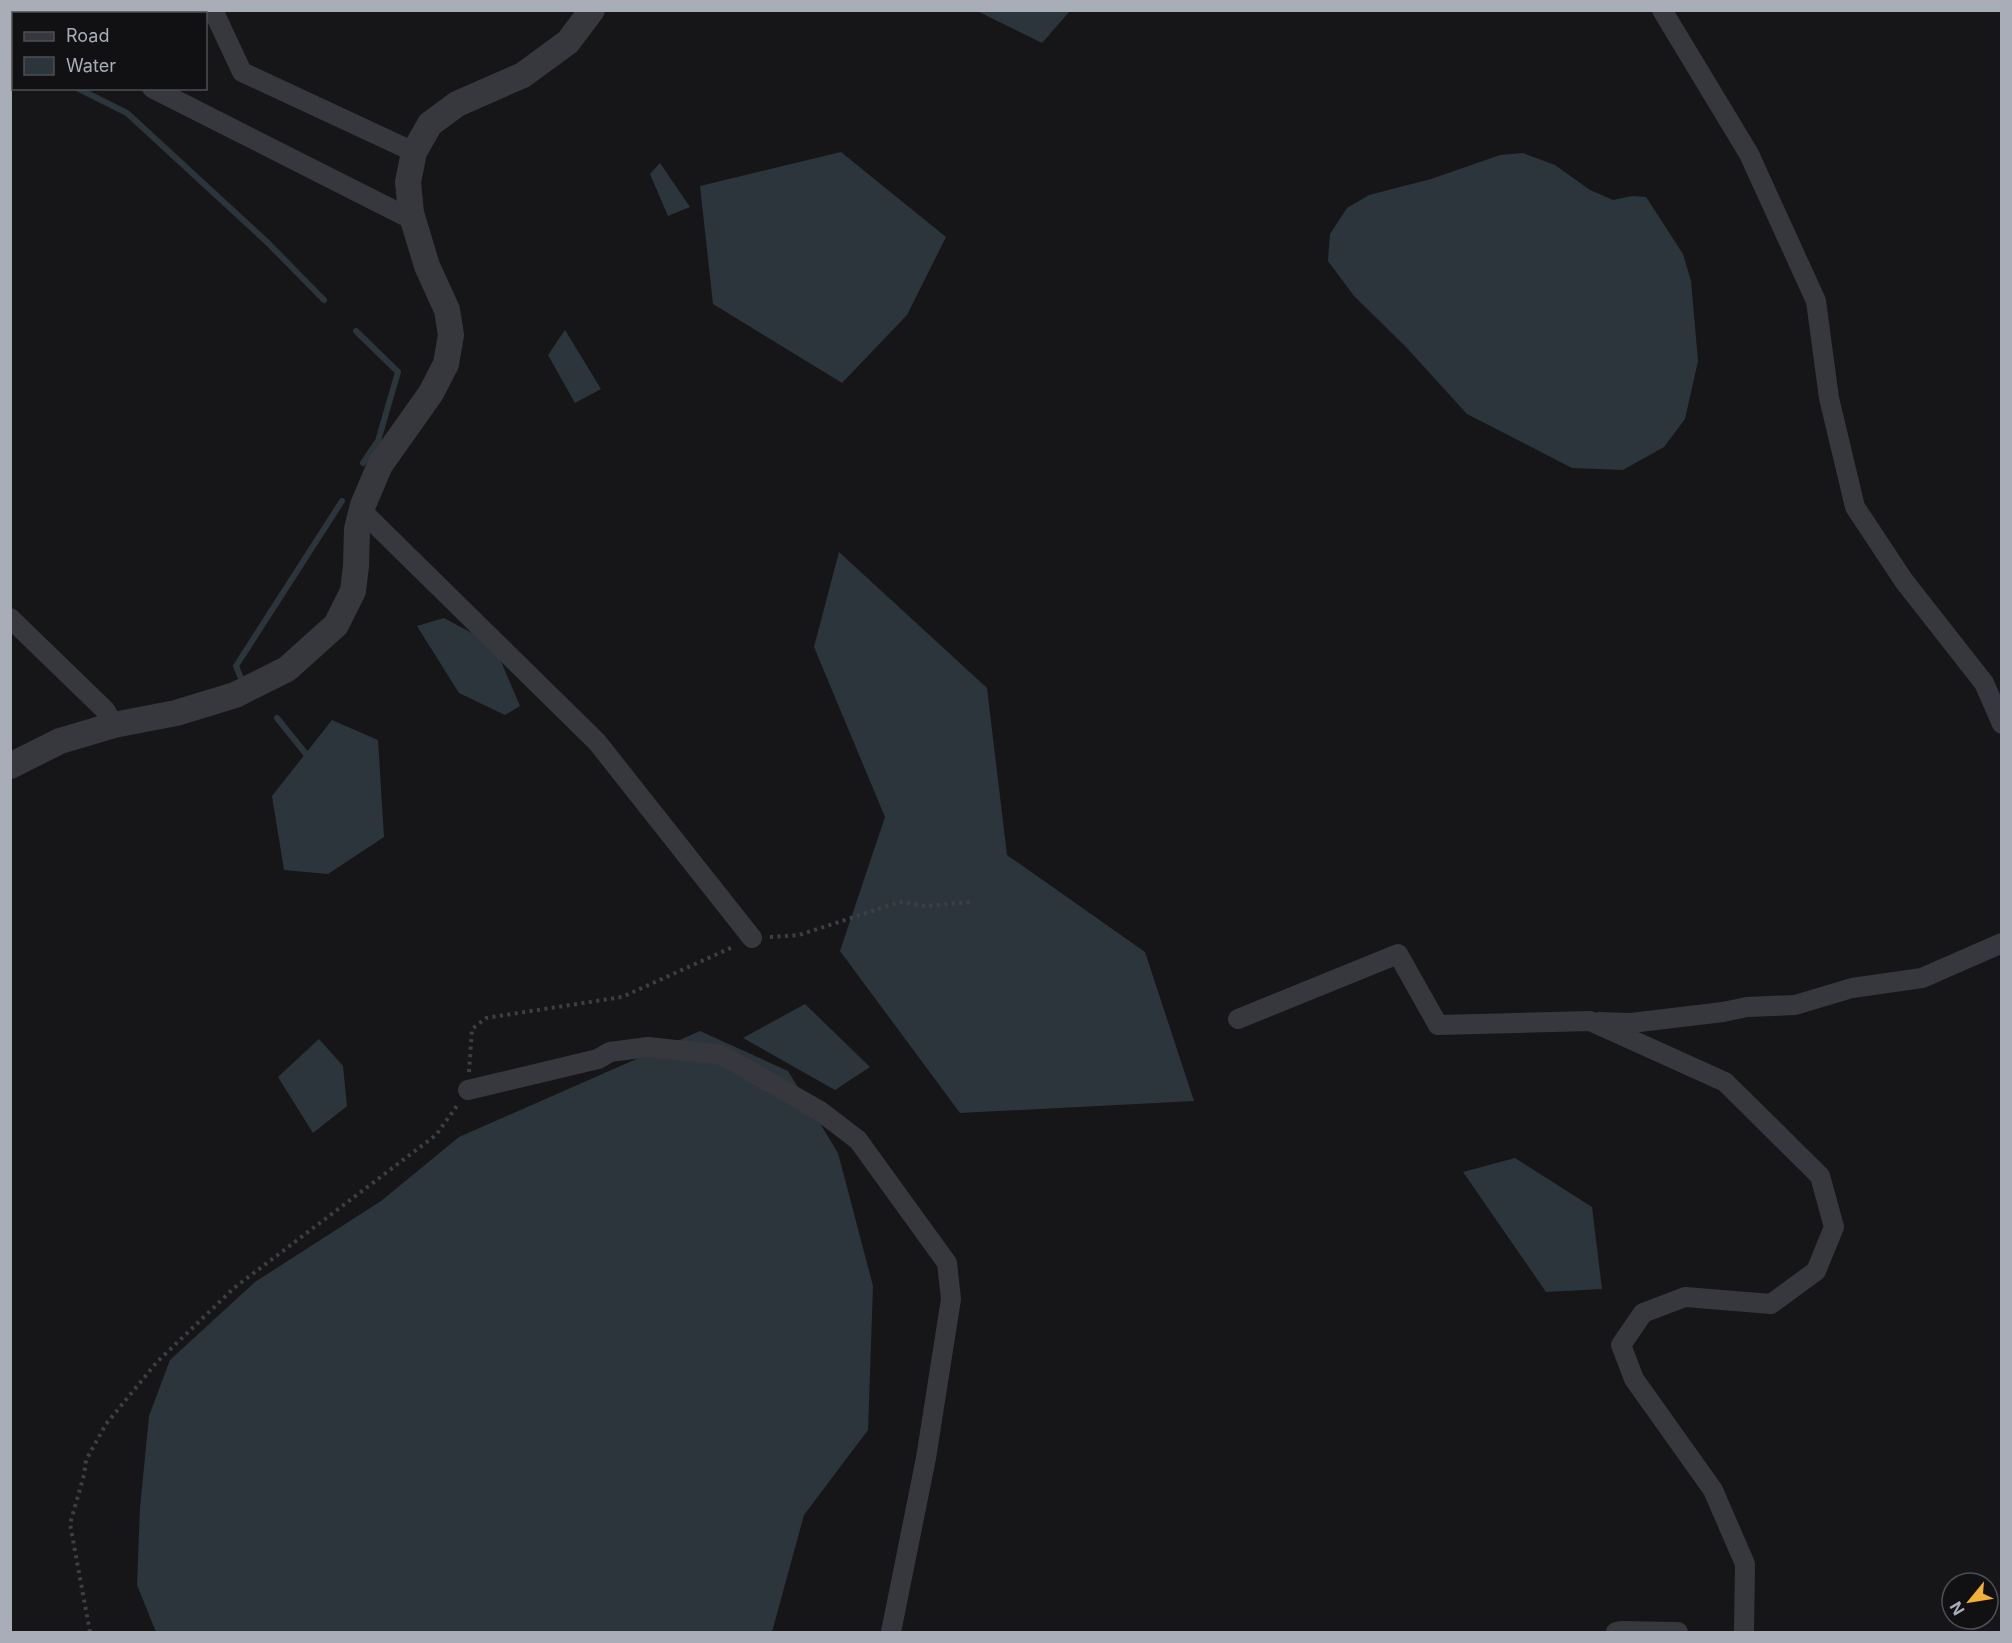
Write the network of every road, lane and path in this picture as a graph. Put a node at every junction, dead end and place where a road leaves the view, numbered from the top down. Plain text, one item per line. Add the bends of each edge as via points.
1 (213, 10) edge
2 (592, 10) edge
3 (1662, 10) edge
4 (156, 90) edge
5 (414, 152) junction
6 (413, 220) junction
7 (362, 511) junction
8 (10, 618) edge
9 (2001, 724) edge
10 (114, 725) junction
11 (10, 766) edge
12 (970, 902) dead end
13 (752, 938) junction
14 (2001, 943) edge
15 (1238, 1019) dead end
16 (1590, 1021) junction
17 (468, 1090) junction
18 (90, 1632) edge
19 (891, 1632) edge
20 (1616, 1632) edge
21 (1678, 1632) edge
22 (1744, 1632) edge

1 - 5 street via 242,72
2 - 5 street via 568,42 523,75 457,104 430,124
3 - 9 street via 1749,154 1816,301 1829,398 1855,507 1904,581 1984,683
4 - 6 street
5 - 6 street via 408,182
6 - 7 street via 427,266 447,310 451,335 446,364 380,465
7 - 10 street via 353,591 336,626 287,669 235,695 153,719
7 - 13 street via 597,742
8 - 10 street via 105,710
10 - 11 street via 60,741
12 - 13 path via 925,906 900,902 799,936
13 - 17 path via 622,997 486,1018 472,1029
14 - 16 street via 1922,978 1852,988 1795,1005 1747,1007 1631,1023
15 - 16 street via 1398,954 1438,1025
16 - 22 street via 1725,1082 1820,1176 1834,1227 1816,1271 1770,1304 1685,1297 1643,1313 1621,1345 1634,1379 1713,1490 1745,1564
17 - 18 path via 436,1135 234,1288 157,1362 106,1424 86,1460 70,1524
17 - 19 street via 638,1048 722,1055 820,1111 858,1140 946,1263 951,1299 926,1458
20 - 21 street

